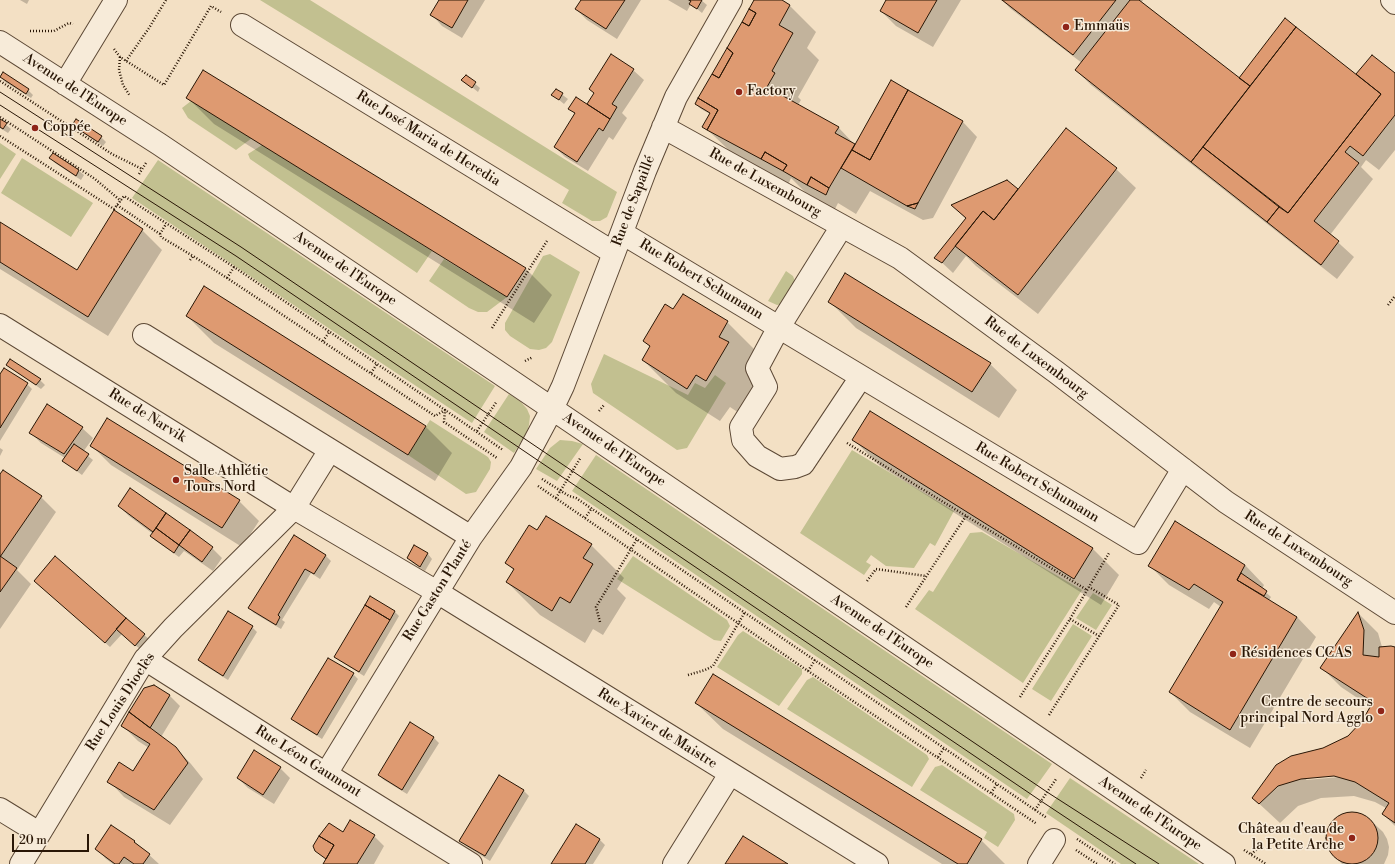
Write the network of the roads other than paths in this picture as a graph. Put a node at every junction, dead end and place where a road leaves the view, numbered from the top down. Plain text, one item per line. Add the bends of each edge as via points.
1 (116, 0) edge
2 (731, 0) edge
3 (1392, 0) edge
4 (1395, 2) edge
5 (242, 25) road end
6 (0, 42) edge
7 (65, 84) junction
8 (663, 127) junction
9 (842, 226) junction
10 (622, 233) junction
11 (614, 253) junction
12 (0, 325) edge
13 (779, 327) junction
14 (144, 335) dead end
15 (861, 377) junction
16 (552, 409) junction
17 (330, 450) junction
18 (1183, 469) junction
19 (294, 508) junction
20 (471, 537) junction
21 (437, 592) junction
22 (1395, 613) edge
23 (145, 659) junction
24 (326, 774) junction
25 (730, 774) junction
26 (0, 810) edge
27 (40, 833) junction
28 (1057, 834) road end
29 (21, 864) edge
30 (471, 864) edge
31 (674, 864) edge
32 (877, 864) edge
33 (1039, 864) edge
34 (1224, 864) edge

1 - 7 street
2 - 8 street, Rue de Sapaillé via 676,98
3 - 4 street
5 - 11 street, Rue José Maria de Heredia
6 - 7 street, Avenue de l'Europe
7 - 16 street, Avenue de l'Europe via 159,144
8 - 9 street, Rue de Luxembourg
8 - 10 street, Rue de Sapaillé
9 - 13 street, Rue Robert Schumann
9 - 18 street, Rue de Luxembourg via 900,258
10 - 11 street, Rue de Sapaillé
10 - 13 street, Rue Robert Schumann
11 - 16 street, Rue de Sapaillé
12 - 19 street, Rue de Narvik
13 - 15 street, Rue Robert Schumann
13 - 15 street, Rue Robert Schumann via 757,368 766,387 741,427 743,440 757,456 780,469 795,468 803,464
14 - 17 street
15 - 18 street, Rue Robert Schumann via 1138,544
16 - 20 street, Rue Gaston Planté via 521,467
16 - 34 street, Avenue de l'Europe
17 - 19 street
17 - 20 street
18 - 22 street, Rue de Luxembourg via 1226,502
19 - 21 street, Rue de Narvik
19 - 23 street, Rue Louis Dioclès
20 - 21 street, Rue Gaston Planté
21 - 24 street, Rue Gaston Planté
21 - 25 street, Rue Xavier de Maistre
23 - 24 street, Rue Léon Gaumont
23 - 27 street, Rue Louis Dioclès
24 - 30 street, Rue Léon Gaumont
25 - 31 street
25 - 32 street, Rue Xavier de Maistre
26 - 27 street
27 - 29 street, Rue Louis Dioclès
28 - 33 street

